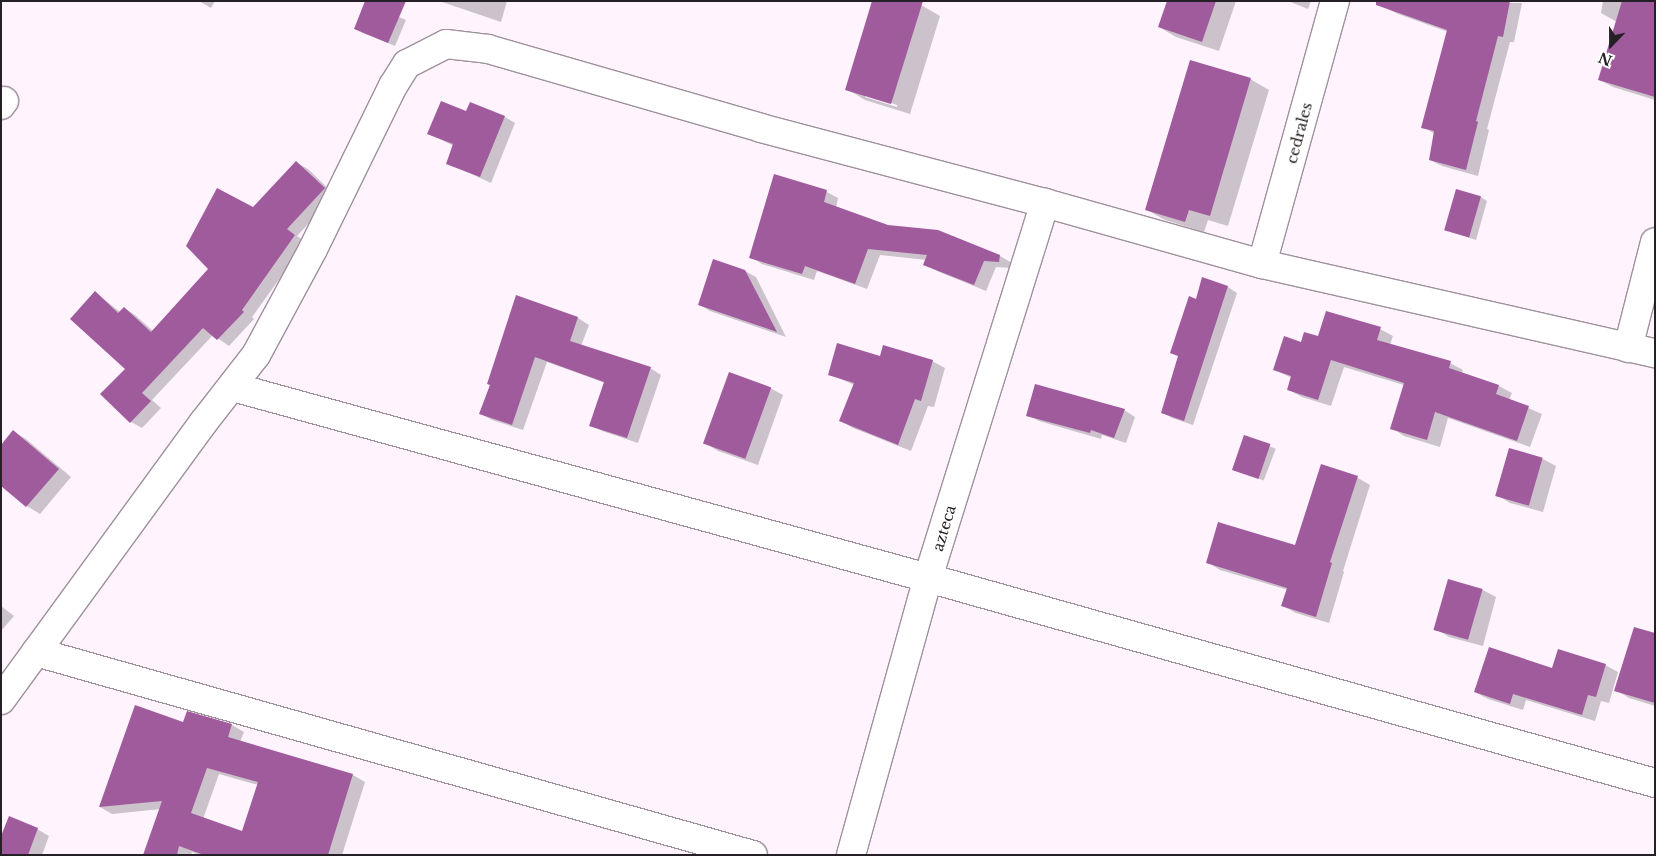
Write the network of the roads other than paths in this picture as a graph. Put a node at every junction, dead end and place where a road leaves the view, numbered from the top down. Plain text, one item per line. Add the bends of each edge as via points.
1 (1335, 1) edge
2 (1045, 203) junction
3 (1655, 242) edge
4 (1262, 264) junction
5 (1628, 348) junction
6 (1655, 354) edge
7 (232, 387) junction
8 (928, 578) junction
9 (36, 652) junction
10 (1, 700) edge
11 (1655, 783) edge
12 (753, 855) edge
13 (851, 855) edge

1 - 4 street, cedrales
2 - 4 street
2 - 7 street via 761,128 488,50 446,44 407,64 393,86 314,248 256,355
2 - 8 street, azteca
3 - 5 street
4 - 5 street
5 - 6 street
7 - 8 street
7 - 9 street
8 - 11 street
8 - 13 street, azteca
9 - 10 street
9 - 12 street

